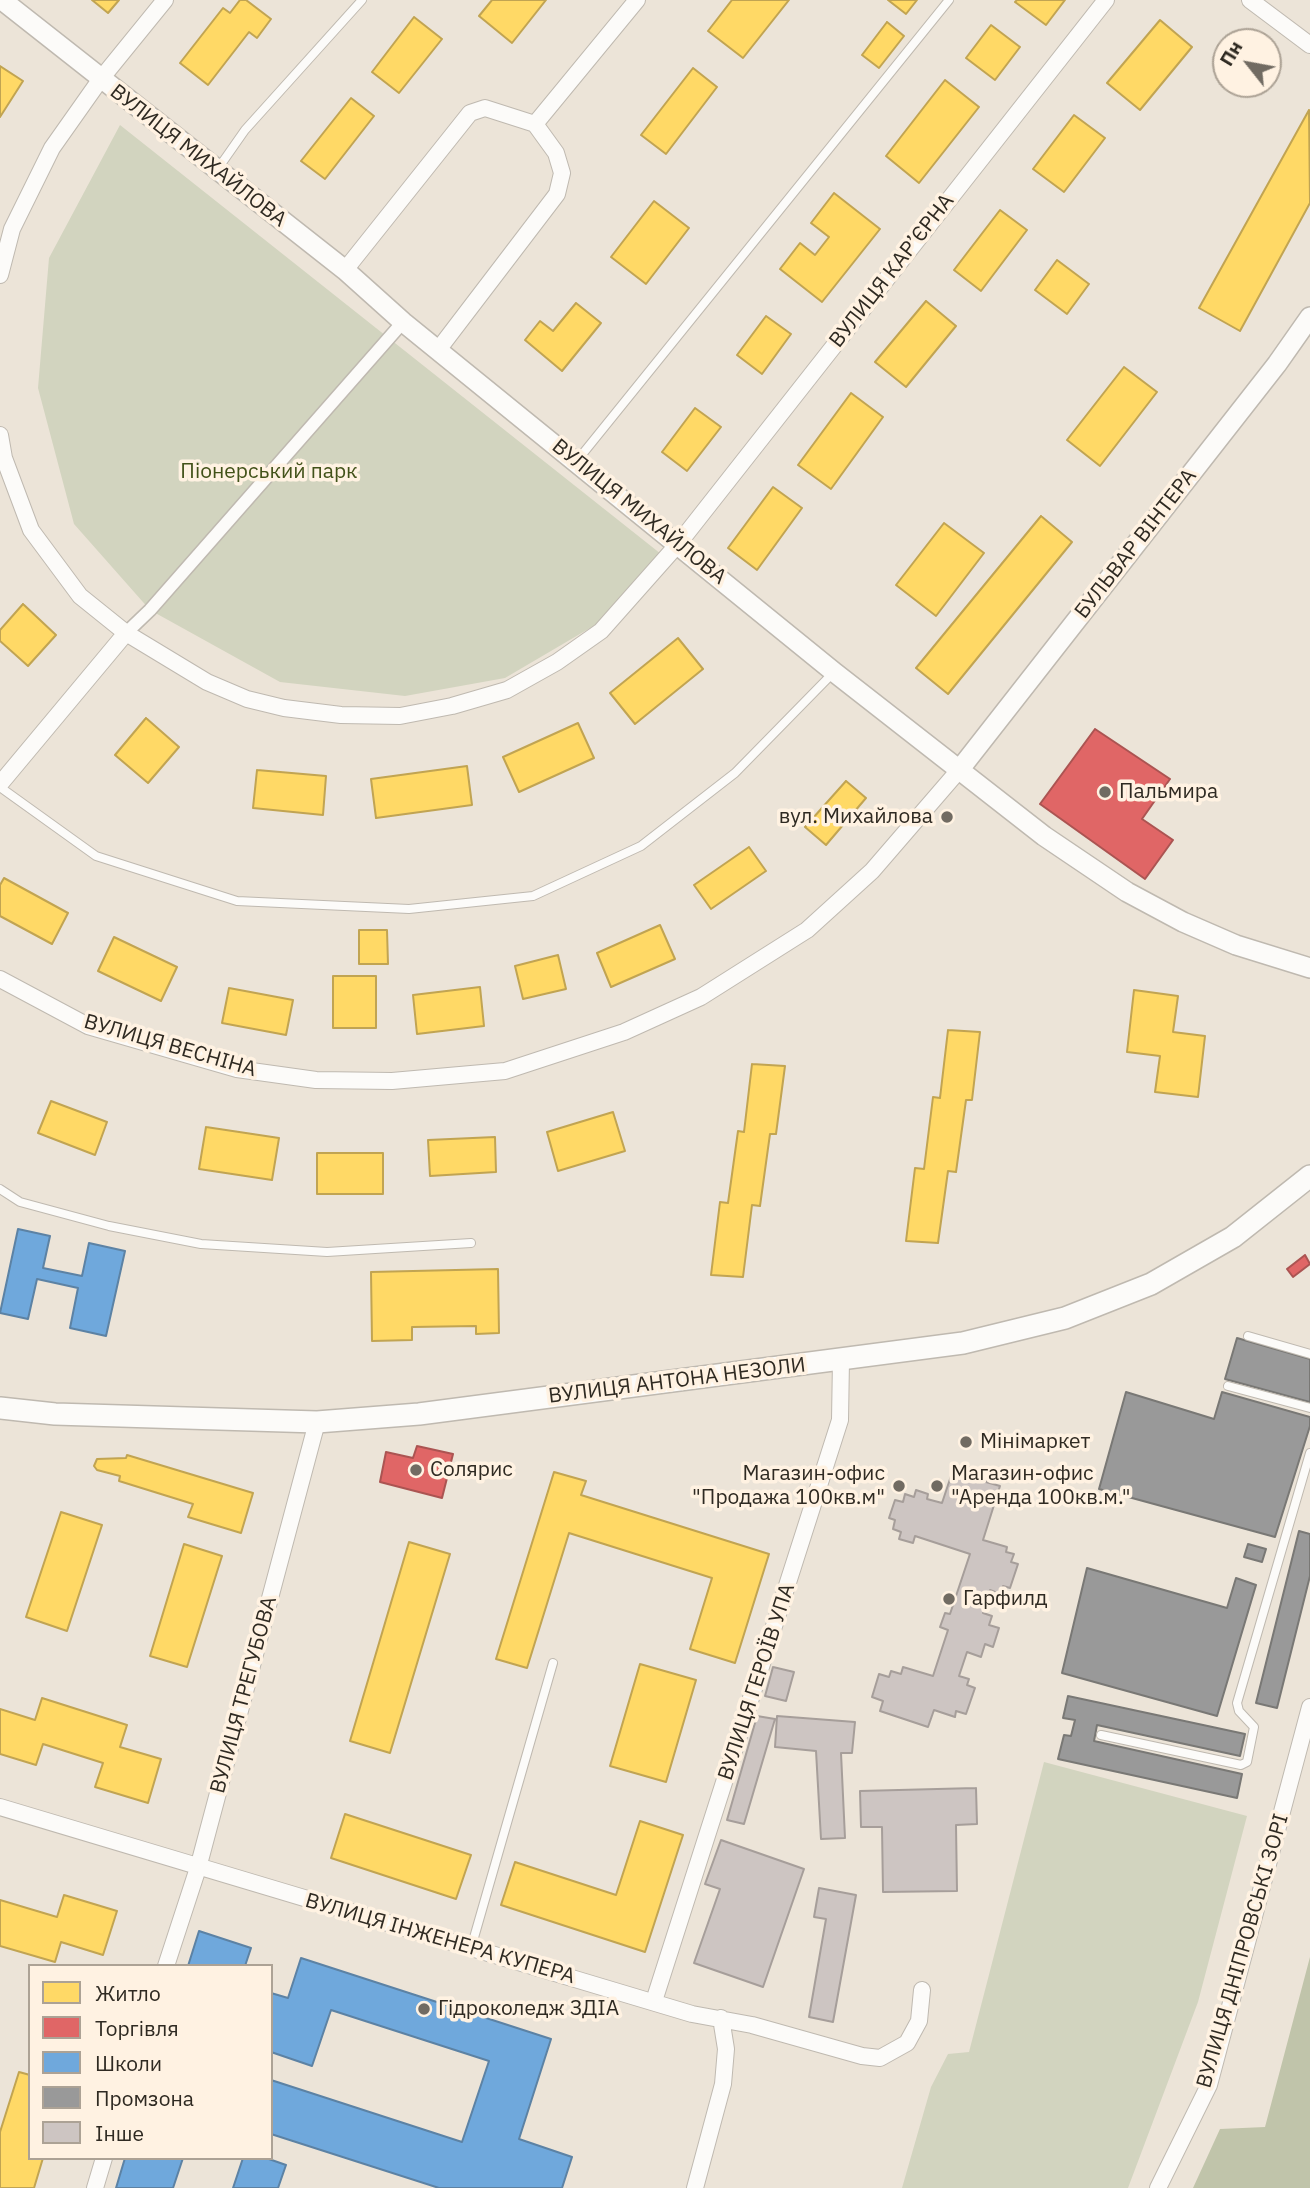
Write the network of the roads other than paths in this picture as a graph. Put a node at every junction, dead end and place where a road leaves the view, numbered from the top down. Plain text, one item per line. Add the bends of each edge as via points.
1 (2, 0) edge
2 (165, 0) edge
3 (362, 0) edge
4 (637, 0) edge
5 (949, 0) edge
6 (1106, 0) edge
7 (1250, 0) edge
8 (1310, 45) edge
9 (100, 80) junction
10 (535, 124) junction
11 (217, 170) junction
12 (345, 270) junction
13 (0, 275) edge
14 (1310, 317) edge
15 (403, 322) junction
16 (438, 350) junction
17 (0, 435) edge
18 (576, 462) junction
19 (679, 543) junction
20 (126, 633) junction
21 (834, 671) junction
22 (960, 769) junction
23 (0, 785) edge
24 (1310, 968) edge
25 (0, 979) edge
26 (1310, 1176) edge
27 (0, 1189) edge
28 (471, 1243) dead end
29 (1248, 1336) dead end
30 (1310, 1354) edge
31 (841, 1360) junction
32 (1228, 1386) dead end
33 (0, 1408) edge
34 (1310, 1408) edge
35 (317, 1422) junction
36 (1310, 1453) edge
37 (553, 1664) dead end
38 (1310, 1707) edge
39 (1101, 1735) dead end
40 (0, 1807) edge
41 (198, 1868) junction
42 (471, 1948) junction
43 (167, 1964) edge
44 (922, 1990) dead end
45 (654, 2001) junction
46 (721, 2018) junction
47 (103, 2160) edge
48 (94, 2188) edge
49 (695, 2188) edge
50 (1158, 2188) edge

1 - 9 street, ВУЛИЦЯ МИХАЙЛОВА
2 - 9 street
3 - 11 lane via 245,130
4 - 10 street
5 - 18 lane
6 - 19 street, ВУЛИЦЯ КАР’ЄРНА
7 - 8 street
9 - 11 street, ВУЛИЦЯ МИХАЙЛОВА
9 - 13 street via 52,148 12,229
10 - 12 street via 485,108 470,113
10 - 16 street via 556,153 562,173 557,194
11 - 12 street, ВУЛИЦЯ МИХАЙЛОВА
12 - 15 street, ВУЛИЦЯ МИХАЙЛОВА
14 - 22 street, БУЛЬВАР ВІНТЕРА
15 - 16 street, ВУЛИЦЯ МИХАЙЛОВА
15 - 20 street
16 - 18 street, ВУЛИЦЯ МИХАЙЛОВА
17 - 20 street, ВУЛИЦЯ КАР’ЄРНА via 31,530 80,596
18 - 19 street, ВУЛИЦЯ МИХАЙЛОВА
19 - 20 street, ВУЛИЦЯ КАР’ЄРНА via 601,631 557,662 508,690 400,716 341,715 247,699 207,682
19 - 21 street, ВУЛИЦЯ МИХАЙЛОВА
20 - 23 street
21 - 22 street, ВУЛИЦЯ МИХАЙЛОВА
21 - 23 lane via 735,773 641,846 533,895 409,909 236,901 96,856
22 - 24 street, ВУЛИЦЯ МИХАЙЛОВА via 1044,836 1127,892 1236,945
22 - 25 street, ВУЛИЦЯ ВЕСНІНА via 872,870 807,930 701,998 624,1032 505,1070 379,1081 316,1080 237,1069 88,1026
26 - 31 main road, ВУЛИЦЯ АНТОНА НЕЗОЛИ via 1233,1237 1139,1289 1065,1318 963,1343
27 - 28 lane via 20,1202 96,1223 201,1244 327,1252
29 - 30 lane
31 - 35 main road, ВУЛИЦЯ АНТОНА НЕЗОЛИ via 419,1414
31 - 45 street, ВУЛИЦЯ ГЕРОЇВ УПА via 840,1420
32 - 34 lane
33 - 35 main road, ВУЛИЦЯ АНТОНА НЕЗОЛИ via 55,1414
35 - 41 street, ВУЛИЦЯ ТРЕГУБОВА
36 - 39 lane via 1237,1703 1254,1727 1247,1762 1241,1765
37 - 42 lane
38 - 50 street, ВУЛИЦЯ ДНІПРОВСЬКІ ЗОРІ via 1209,2085
40 - 41 street, ВУЛИЦЯ ІНЖЕНЕРА КУПЕРА
41 - 42 street, ВУЛИЦЯ ІНЖЕНЕРА КУПЕРА
41 - 43 street, ВУЛИЦЯ ТРЕГУБОВА
42 - 45 street, ВУЛИЦЯ ІНЖЕНЕРА КУПЕРА
44 - 46 street, ВУЛИЦЯ ІНЖЕНЕРА КУПЕРА via 914,2033 907,2043 880,2058
45 - 46 street, ВУЛИЦЯ ІНЖЕНЕРА КУПЕРА
46 - 49 street via 726,2049 723,2084
47 - 48 street

